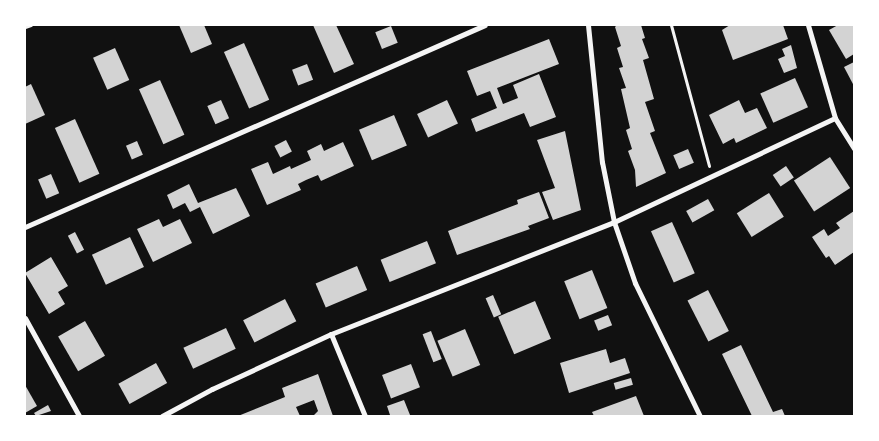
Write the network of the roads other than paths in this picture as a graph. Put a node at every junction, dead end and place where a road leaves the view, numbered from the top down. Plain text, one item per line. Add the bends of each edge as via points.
1 (485, 25) edge
2 (588, 25) edge
3 (808, 25) edge
4 (835, 118) junction
5 (854, 148) edge
6 (614, 222) junction
7 (25, 227) edge
8 (25, 318) edge
9 (331, 334) junction
10 (78, 416) edge
11 (162, 416) edge
12 (365, 416) edge
13 (700, 416) edge

1 - 7 street
2 - 6 street via 602,162
3 - 4 street
4 - 5 street
4 - 6 street
6 - 9 street
6 - 13 street via 643,300
8 - 10 street
9 - 11 street
9 - 12 street

